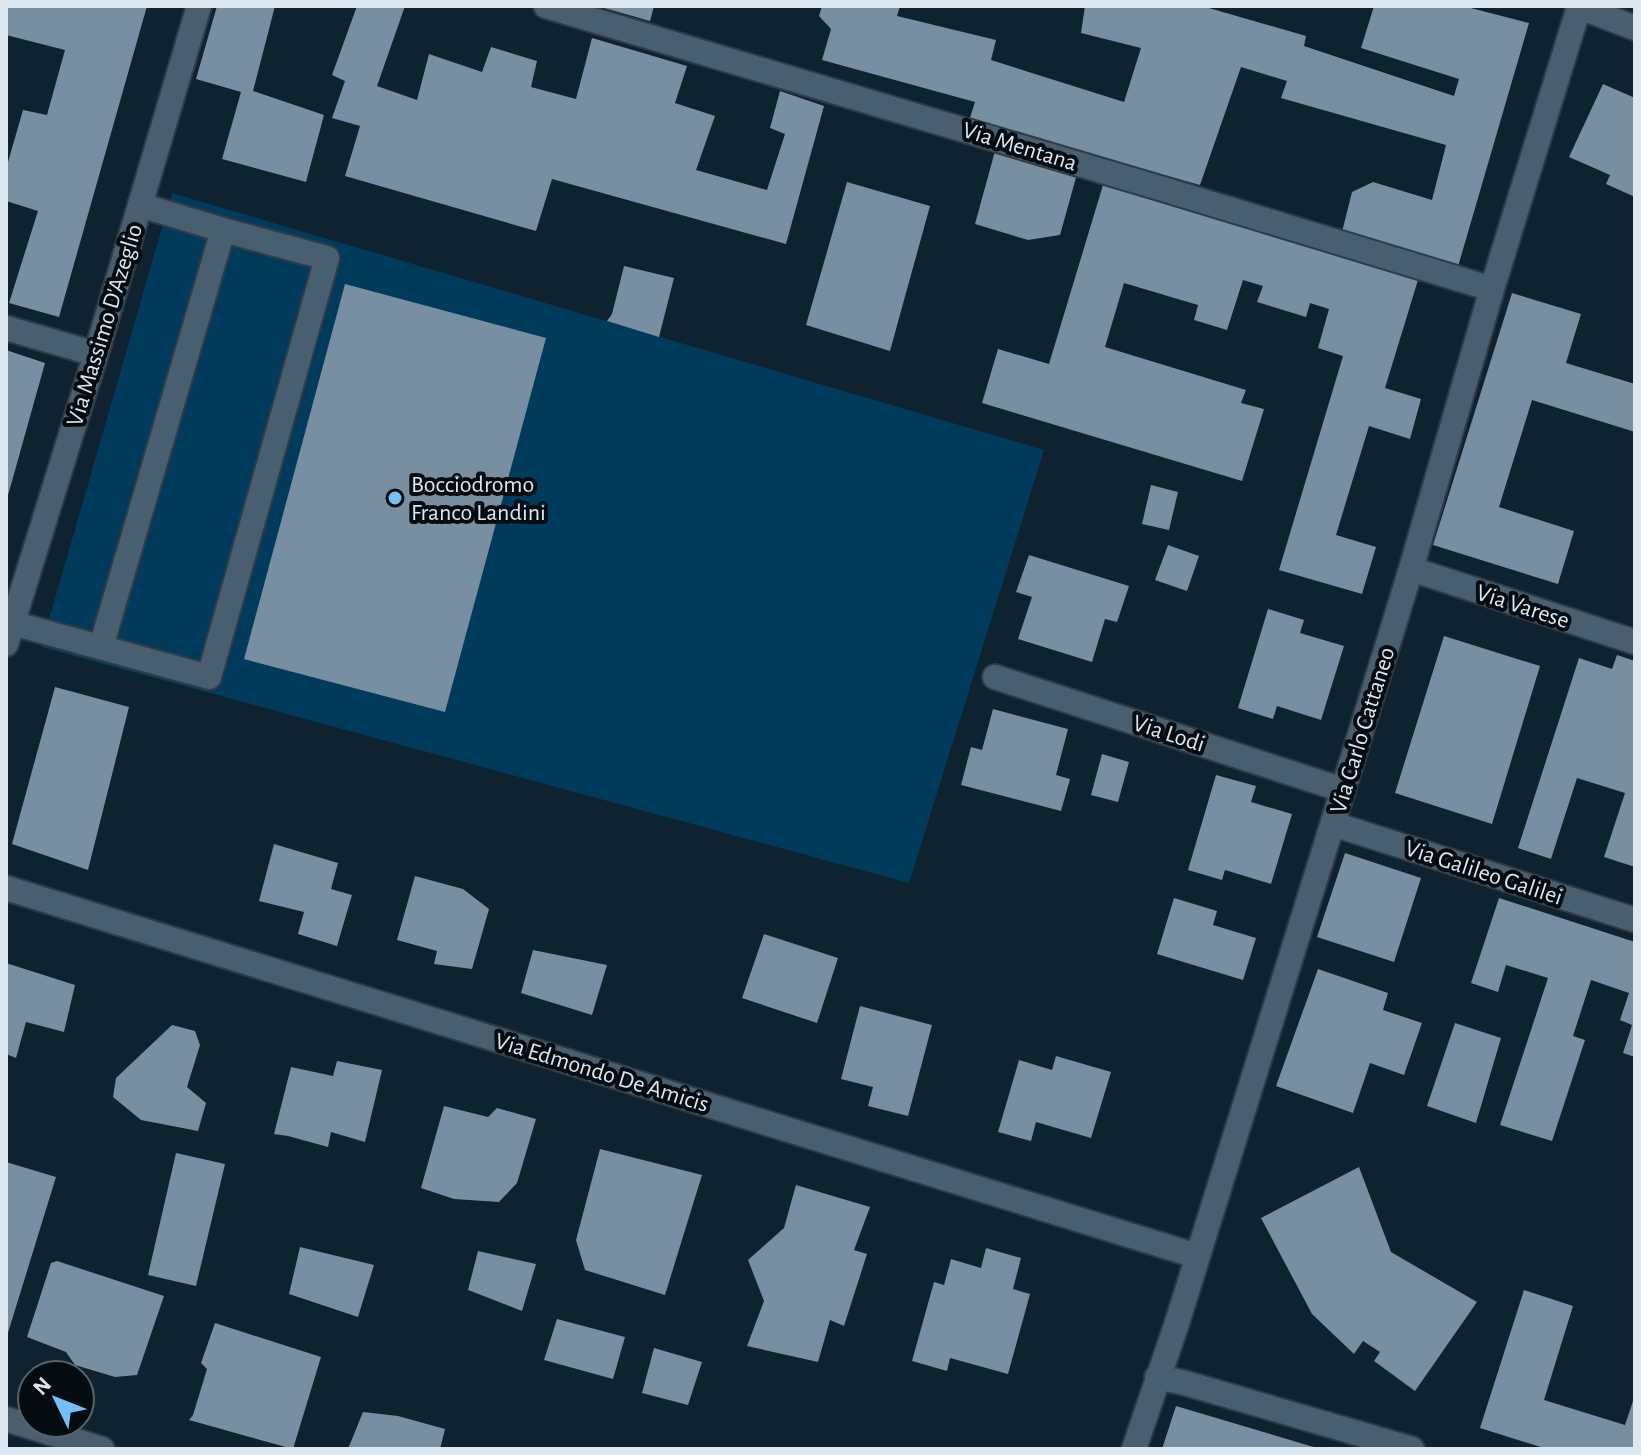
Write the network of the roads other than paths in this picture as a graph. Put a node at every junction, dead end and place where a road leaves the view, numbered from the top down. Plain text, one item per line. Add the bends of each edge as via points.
1 (199, 6) edge
2 (546, 6) edge
3 (1578, 6) edge
4 (1635, 28) edge
5 (140, 205) junction
6 (223, 230) junction
7 (1492, 289) junction
8 (6, 328) edge
9 (96, 354) junction
10 (1411, 569) junction
11 (9, 633) edge
12 (1635, 642) edge
13 (101, 647) junction
14 (995, 677) dead end
15 (1343, 790) junction
16 (1333, 824) junction
17 (6, 888) edge
18 (1635, 920) edge
19 (1197, 1256) junction
20 (1157, 1377) junction
21 (6, 1419) edge
22 (102, 1449) edge
23 (1134, 1449) edge
24 (1412, 1449) edge

1 - 5 street, Via Massimo D'Azeglio
2 - 7 street, Via Mentana
3 - 4 street
3 - 7 street, Via Carlo Cattaneo
5 - 6 street
5 - 9 street, Via Massimo D'Azeglio
6 - 13 street
6 - 13 street via 327,258 209,677
7 - 10 street, Via Carlo Cattaneo
8 - 9 street
9 - 11 street, Via Massimo D'Azeglio
10 - 12 street, Via Varese
10 - 15 street, Via Carlo Cattaneo
11 - 13 street
14 - 15 street, Via Lodi
15 - 16 street, Via Carlo Cattaneo
16 - 18 street, Via Galileo Galilei
16 - 19 street, Via Carlo Cattaneo
17 - 19 street, Via Edmondo De Amicis
19 - 20 street, Via Carlo Cattaneo
20 - 23 street, Via Carlo Cattaneo
20 - 24 street
21 - 22 street

